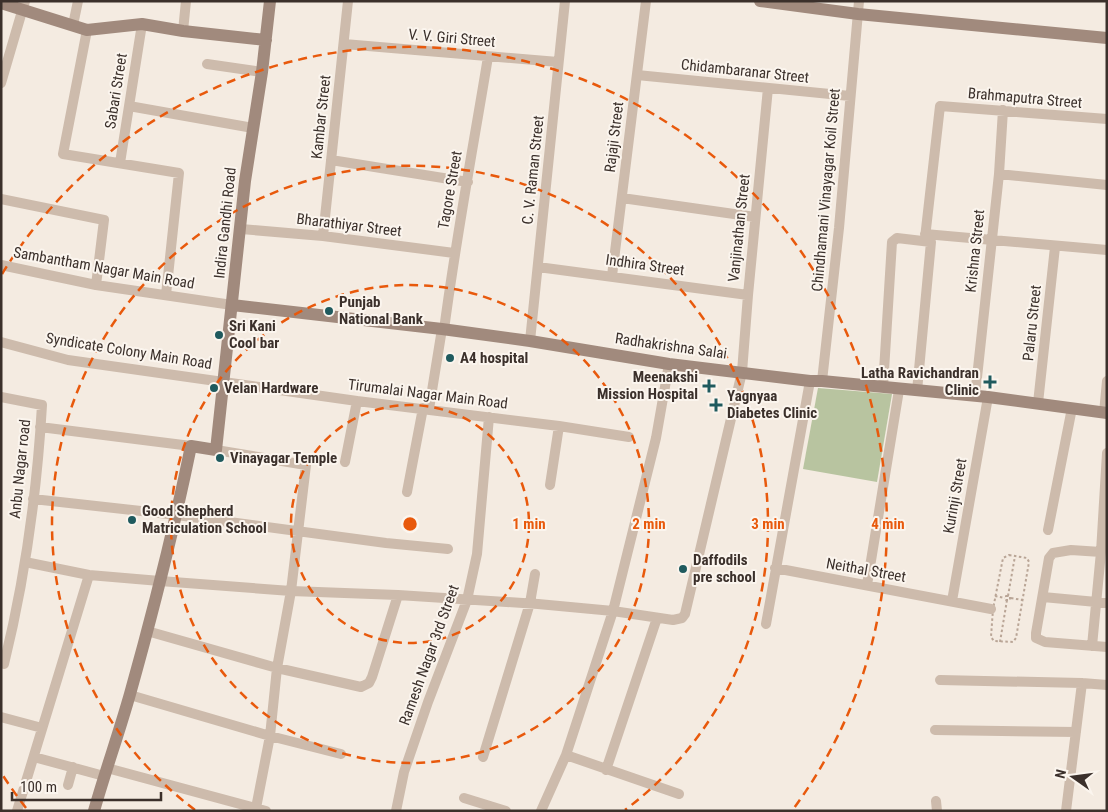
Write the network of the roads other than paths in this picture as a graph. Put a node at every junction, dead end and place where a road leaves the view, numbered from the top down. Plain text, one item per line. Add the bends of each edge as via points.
1 (78, 1) edge
2 (186, 1) edge
3 (270, 1) edge
4 (348, 1) edge
5 (565, 1) edge
6 (646, 1) edge
7 (760, 1) edge
8 (1, 3) edge
9 (24, 6) edge
10 (859, 8) edge
11 (142, 24) junction
12 (73, 25) junction
13 (87, 30) junction
14 (183, 31) junction
15 (1107, 38) edge
16 (266, 40) junction
17 (344, 44) junction
18 (488, 57) junction
19 (558, 62) junction
20 (207, 64) dead end
21 (262, 72) junction
22 (636, 75) junction
23 (1, 83) edge
24 (768, 88) junction
25 (850, 96) junction
26 (129, 106) junction
27 (1004, 110) junction
28 (1107, 119) edge
29 (252, 128) junction
30 (331, 160) junction
31 (120, 163) junction
32 (999, 174) junction
33 (468, 182) junction
34 (1107, 184) edge
35 (622, 198) junction
36 (1, 199) edge
37 (755, 217) junction
38 (241, 229) junction
39 (323, 236) junction
40 (928, 238) junction
41 (991, 240) junction
42 (1055, 247) junction
43 (1107, 250) edge
44 (454, 253) junction
45 (1, 265) edge
46 (538, 267) junction
47 (612, 276) junction
48 (96, 285) junction
49 (166, 295) junction
50 (748, 295) junction
51 (232, 305) junction
52 (443, 330) junction
53 (530, 341) junction
54 (1, 342) edge
55 (669, 364) junction
56 (742, 372) junction
57 (816, 381) junction
58 (1107, 381) edge
59 (223, 382) junction
60 (883, 387) junction
61 (899, 390) junction
62 (917, 391) junction
63 (975, 396) junction
64 (1, 397) edge
65 (988, 397) junction
66 (357, 401) junction
67 (1038, 403) junction
68 (1072, 408) junction
69 (426, 409) junction
70 (1105, 413) edge
71 (489, 417) junction
72 (559, 426) junction
73 (40, 427) junction
74 (629, 436) dead end
75 (191, 446) junction
76 (216, 450) junction
77 (1107, 453) edge
78 (345, 462) dead end
79 (550, 485) dead end
80 (1105, 491) edge
81 (406, 492) dead end
82 (33, 499) junction
83 (177, 515) junction
84 (1048, 530) dead end
85 (298, 531) junction
86 (1103, 547) edge
87 (448, 549) dead end
88 (24, 562) junction
89 (775, 568) junction
90 (535, 574) dead end
91 (89, 575) junction
92 (160, 581) junction
93 (867, 585) junction
94 (291, 591) junction
95 (398, 595) junction
96 (1043, 598) junction
97 (467, 600) junction
98 (952, 601) junction
99 (530, 603) junction
100 (1102, 603) edge
101 (991, 608) dead end
102 (613, 611) junction
103 (657, 618) junction
104 (766, 624) dead end
105 (147, 631) junction
106 (1092, 646) junction
107 (1107, 647) edge
108 (4, 664) dead end
109 (277, 668) junction
110 (940, 680) dead end
111 (1082, 683) junction
112 (1107, 685) edge
113 (130, 695) junction
114 (1, 717) edge
115 (42, 728) junction
116 (935, 730) dead end
117 (1076, 732) junction
118 (270, 736) junction
119 (341, 754) dead end
120 (34, 756) junction
121 (566, 756) junction
122 (483, 757) dead end
123 (73, 767) junction
124 (606, 770) junction
125 (106, 772) junction
126 (68, 785) dead end
127 (679, 794) dead end
128 (464, 798) dead end
129 (243, 808) edge
130 (261, 810) edge
131 (17, 811) edge
132 (94, 811) edge
133 (396, 811) edge
134 (506, 811) edge
135 (541, 811) edge
136 (1066, 811) edge

1 - 12 street
2 - 14 street
3 - 16 street, Indira Gandhi Road
4 - 17 street, Kambar Street
5 - 19 street, C. V. Raman Street
6 - 22 street, Rajaji Street
7 - 10 street
8 - 9 street
9 - 12 street
9 - 23 street
10 - 15 street
10 - 25 street, Chindhamani Vinayagar Koil Street
11 - 13 street
11 - 14 street
11 - 26 street, Sabari Street
12 - 13 street
13 - 31 street via 63,154
14 - 16 street
16 - 21 street, Indira Gandhi Road
17 - 18 street, V. V. Giri Street
17 - 30 street, Kambar Street
18 - 19 street, V. V. Giri Street
18 - 33 street, Tagore Street
19 - 46 street, C. V. Raman Street
20 - 21 street
21 - 29 street, Indira Gandhi Road
22 - 24 street, Chidambaranar Street
22 - 35 street, Rajaji Street
24 - 25 street, Chidambaranar Street
24 - 37 street, Vanjinathan Street
25 - 57 street, Chindhamani Vinayagar Koil Street via 839,228
26 - 29 street
26 - 31 street, Sabari Street
27 - 28 street, Brahmaputra Street
27 - 32 street, Krishna Street
27 - 40 street, Brahmaputra Street via 940,106
29 - 38 street, Indira Gandhi Road
30 - 33 street
30 - 39 street, Kambar Street
31 - 49 street via 179,173
32 - 34 street
32 - 41 street, Krishna Street
33 - 44 street, Tagore Street
35 - 37 street
35 - 47 street, Rajaji Street
36 - 48 street via 104,220
37 - 50 street, Vanjinathan Street
38 - 39 street, Bharathiyar Street
38 - 51 street, Indira Gandhi Road
39 - 44 street, Bharathiyar Street
40 - 41 street
40 - 60 street via 897,238 892,243
40 - 62 street
41 - 42 street
41 - 63 street, Krishna Street
42 - 43 street
42 - 67 street, Palaru Street
44 - 52 street, Tagore Street
45 - 48 street, Sambantham Nagar Main Road
46 - 47 street, Indhira Street
46 - 53 street, C. V. Raman Street
47 - 50 street, Indhira Street
48 - 49 street, Sambantham Nagar Main Road
49 - 51 street, Sambantham Nagar Main Road
50 - 56 street, Vanjinathan Street
51 - 52 street, Radhakrishna Salai
51 - 59 street, Indira Gandhi Road
52 - 53 street, Radhakrishna Salai
52 - 69 street, Tagore Street
53 - 55 street, Radhakrishna Salai
54 - 59 street, Syndicate Colony Main Road via 68,360
55 - 56 street, Radhakrishna Salai
55 - 102 street via 656,438
56 - 57 street, Radhakrishna Salai
56 - 103 street, Vanjinathan Street via 685,614 677,620
57 - 60 street, Radhakrishna Salai
57 - 89 street, Chindhamani Vinayagar Koil Street
58 - 70 street
59 - 66 street, Tirumalai Nagar Main Road
59 - 76 street, Indira Gandhi Road
60 - 61 street, Radhakrishna Salai
61 - 62 street, Radhakrishna Salai
61 - 93 street
62 - 63 street, Radhakrishna Salai
63 - 65 street, Radhakrishna Salai
64 - 73 street, Anbu Nagar road via 42,405
65 - 67 street, Radhakrishna Salai
65 - 98 street, Kurinji Street
66 - 69 street, Tirumalai Nagar Main Road
66 - 78 street
67 - 68 street, Radhakrishna Salai
68 - 70 street, Radhakrishna Salai
68 - 84 street
69 - 71 street, Tirumalai Nagar Main Road
69 - 81 street, Tagore Street
71 - 72 street, Tirumalai Nagar Main Road
71 - 97 street, Ramesh Nagar 3rd Street via 477,554
72 - 74 street, Tirumalai Nagar Main Road
72 - 79 street
73 - 75 street
73 - 82 street, Anbu Nagar road
75 - 76 street
75 - 83 street
76 - 85 street via 306,464
77 - 80 street
80 - 86 street
82 - 83 street
82 - 88 street, Anbu Nagar road
83 - 85 street
83 - 92 street
85 - 87 street
85 - 94 street
86 - 96 street via 1053,553 1049,558
86 - 100 street
88 - 91 street, Vanjinathan Street
88 - 108 street, Anbu Nagar road
89 - 93 street, Neithal Street
89 - 104 street, Chindhamani Vinayagar Koil Street
90 - 99 street
91 - 92 street, Vanjinathan Street
91 - 115 street
92 - 94 street, Vanjinathan Street
92 - 105 street
93 - 98 street, Neithal Street
94 - 95 street, Vanjinathan Street
94 - 109 street
95 - 97 street, Vanjinathan Street
95 - 109 street via 372,677 365,686
96 - 100 street
96 - 106 street via 1036,638 1045,642
97 - 99 street, Vanjinathan Street
97 - 133 street, Ramesh Nagar 3rd Street via 404,772
98 - 101 street, Neithal Street
99 - 102 street, Vanjinathan Street
99 - 122 street
100 - 106 street
102 - 103 street, Vanjinathan Street
102 - 121 street
103 - 124 street
105 - 109 street
105 - 113 street
106 - 107 street
109 - 118 street
110 - 111 street
111 - 112 street
111 - 117 street
113 - 118 street
113 - 125 street
114 - 115 street
115 - 120 street
116 - 117 street
117 - 136 street
118 - 119 street
118 - 130 street
120 - 123 street
120 - 131 street
121 - 124 street
121 - 135 street
123 - 125 street
123 - 126 street
124 - 127 street
125 - 129 street
125 - 132 street
128 - 134 street
129 - 130 street

